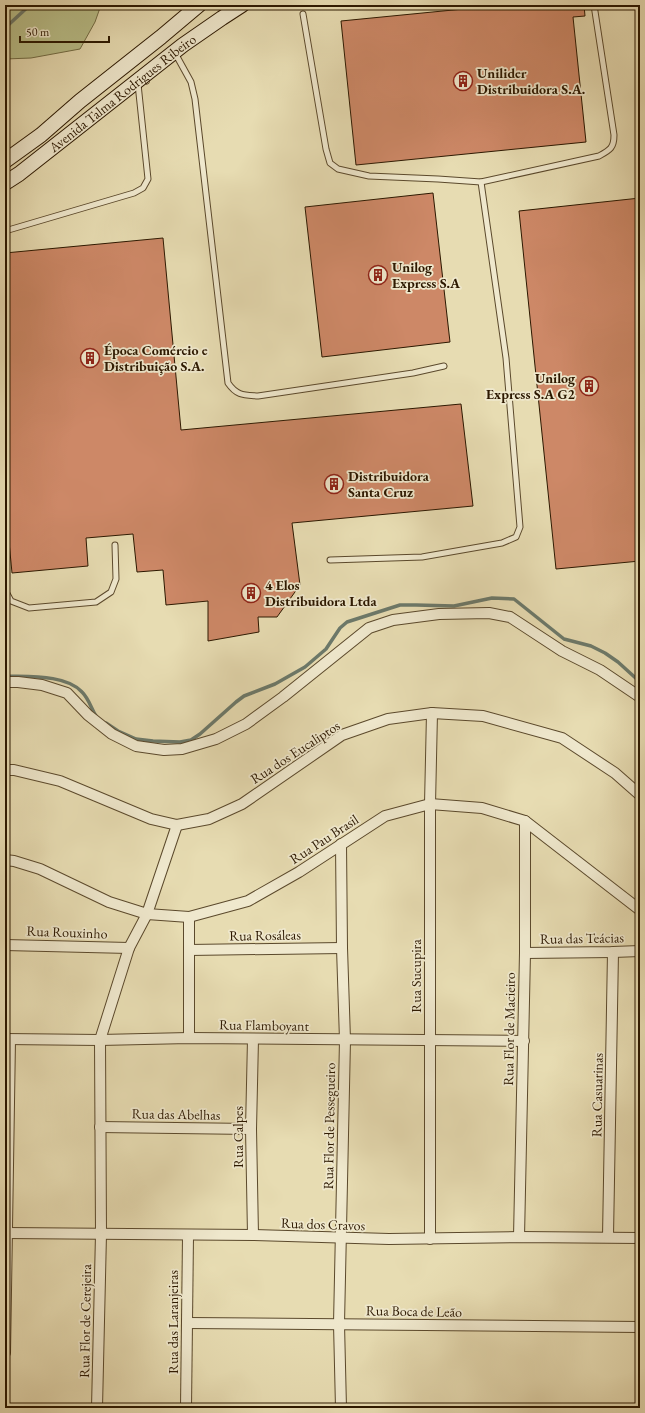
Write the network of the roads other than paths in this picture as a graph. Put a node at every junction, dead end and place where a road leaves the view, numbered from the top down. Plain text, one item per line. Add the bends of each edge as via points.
1 (199, 5) edge
2 (242, 5) edge
3 (594, 5) edge
4 (303, 14) dead end
5 (174, 52) junction
6 (137, 81) junction
7 (5, 161) edge
8 (481, 182) junction
9 (5, 183) edge
10 (5, 231) edge
11 (444, 366) dead end
12 (115, 545) dead end
13 (330, 560) dead end
14 (5, 590) edge
15 (5, 682) edge
16 (640, 697) edge
17 (432, 713) junction
18 (5, 770) edge
19 (640, 795) edge
20 (430, 804) junction
21 (525, 821) junction
22 (177, 825) junction
23 (341, 844) junction
24 (5, 860) edge
25 (640, 910) edge
26 (147, 914) junction
27 (189, 917) junction
28 (5, 945) edge
29 (129, 948) junction
30 (342, 948) junction
31 (189, 950) junction
32 (640, 951) edge
33 (613, 952) junction
34 (525, 953) junction
35 (189, 1038) junction
36 (7, 1039) edge
37 (253, 1039) junction
38 (100, 1040) junction
39 (345, 1040) junction
40 (430, 1041) junction
41 (524, 1041) junction
42 (100, 1127) junction
43 (251, 1129) junction
44 (6, 1233) edge
45 (101, 1234) junction
46 (253, 1235) junction
47 (188, 1236) junction
48 (519, 1236) junction
49 (608, 1237) junction
50 (341, 1238) junction
51 (640, 1238) edge
52 (430, 1239) junction
53 (5, 1315) edge
54 (187, 1323) junction
55 (339, 1324) junction
56 (640, 1327) edge
57 (5, 1353) edge
58 (97, 1408) edge
59 (186, 1408) edge
60 (341, 1408) edge

1 - 7 main road, Avenida Talma Rodrigues Ribeiro via 41,135
2 - 5 main road, Avenida Talma Rodrigues Ribeiro
3 - 8 lane via 614,135 610,150 599,156
4 - 8 lane via 330,163 338,169 369,176
5 - 6 main road, Avenida Talma Rodrigues Ribeiro
5 - 11 lane via 191,82 195,99 228,383 232,389 240,394 258,396
6 - 9 main road, Avenida Talma Rodrigues Ribeiro via 20,174
6 - 10 lane via 148,179 143,188 134,193
8 - 13 lane via 506,358 520,527 516,537 502,543 422,557
12 - 14 lane via 116,580 111,592 96,602 29,608 11,601
15 - 16 street via 42,686 67,693 88,715 112,734 136,746 164,750 182,749 216,739 246,724 369,628 393,620 439,614 490,613 510,617 562,651 600,670
17 - 19 street, Rua dos Eucaliptos via 484,716 562,738 615,773
17 - 20 street, Rua Sucupira
17 - 22 street, Rua dos Eucaliptos via 388,719 342,735 242,804 209,819
18 - 22 street, Rua dos Eucaliptos via 60,781 151,819
20 - 21 street, Rua Pau Brasil via 482,808
20 - 23 street, Rua Pau Brasil via 385,816
20 - 40 street, Rua Sucupira
21 - 25 street, Rua Pau Brasil
21 - 34 street, Rua Flor de Macieiro
22 - 26 street, Rua Flor de Cerejeira
23 - 27 street, Rua Pau Brasil via 248,901
23 - 30 street, Rua Flor de Pessegueiro
24 - 26 street, Rua Pau Brasil via 40,869 109,902
26 - 27 street, Rua Pau Brasil
26 - 29 street, Rua Flor de Cerejeira
27 - 31 street
28 - 29 street, Rua Rouxinho
29 - 38 street, Rua Flor de Cerejeira
30 - 31 street, Rua Rosáleas
30 - 39 street, Rua Flor de Pessegueiro
31 - 35 street
32 - 33 street, Rua das Teácias
33 - 34 street, Rua das Teácias
33 - 49 street, Rua Casuarinas
34 - 41 street, Rua Flor de Macieiro
35 - 37 street, Rua Flamboyant
35 - 38 street, Rua Flamboyant
36 - 38 street, Rua Flamboyant
36 - 44 street
37 - 39 street, Rua Flamboyant
37 - 43 street, Rua Calpes
38 - 42 street, Rua Flor de Cerejeira
39 - 40 street, Rua Flamboyant
39 - 50 street, Rua Flor de Pessegueiro
40 - 41 street, Rua Flamboyant
40 - 52 street, Rua Sucupira
41 - 48 street, Rua Flor de Macieiro
42 - 43 street, Rua das Abelhas
42 - 45 street, Rua Flor de Cerejeira
43 - 46 street, Rua Calpes
44 - 45 street, Rua dos Cravos
44 - 53 street
45 - 47 street, Rua dos Cravos
45 - 58 street, Rua Flor de Cerejeira
46 - 47 street, Rua dos Cravos
46 - 50 street, Rua dos Cravos
47 - 54 street, Rua das Laranjeiras
48 - 49 street, Rua dos Cravos
48 - 52 street, Rua dos Cravos
49 - 51 street, Rua dos Cravos
50 - 52 street, Rua dos Cravos
50 - 55 street, Rua Flor de Pessegueiro
53 - 57 street
54 - 55 street, Rua Boca de Leão
54 - 59 street, Rua das Laranjeiras
55 - 56 street, Rua Boca de Leão
55 - 60 street, Rua Flor de Pessegueiro

